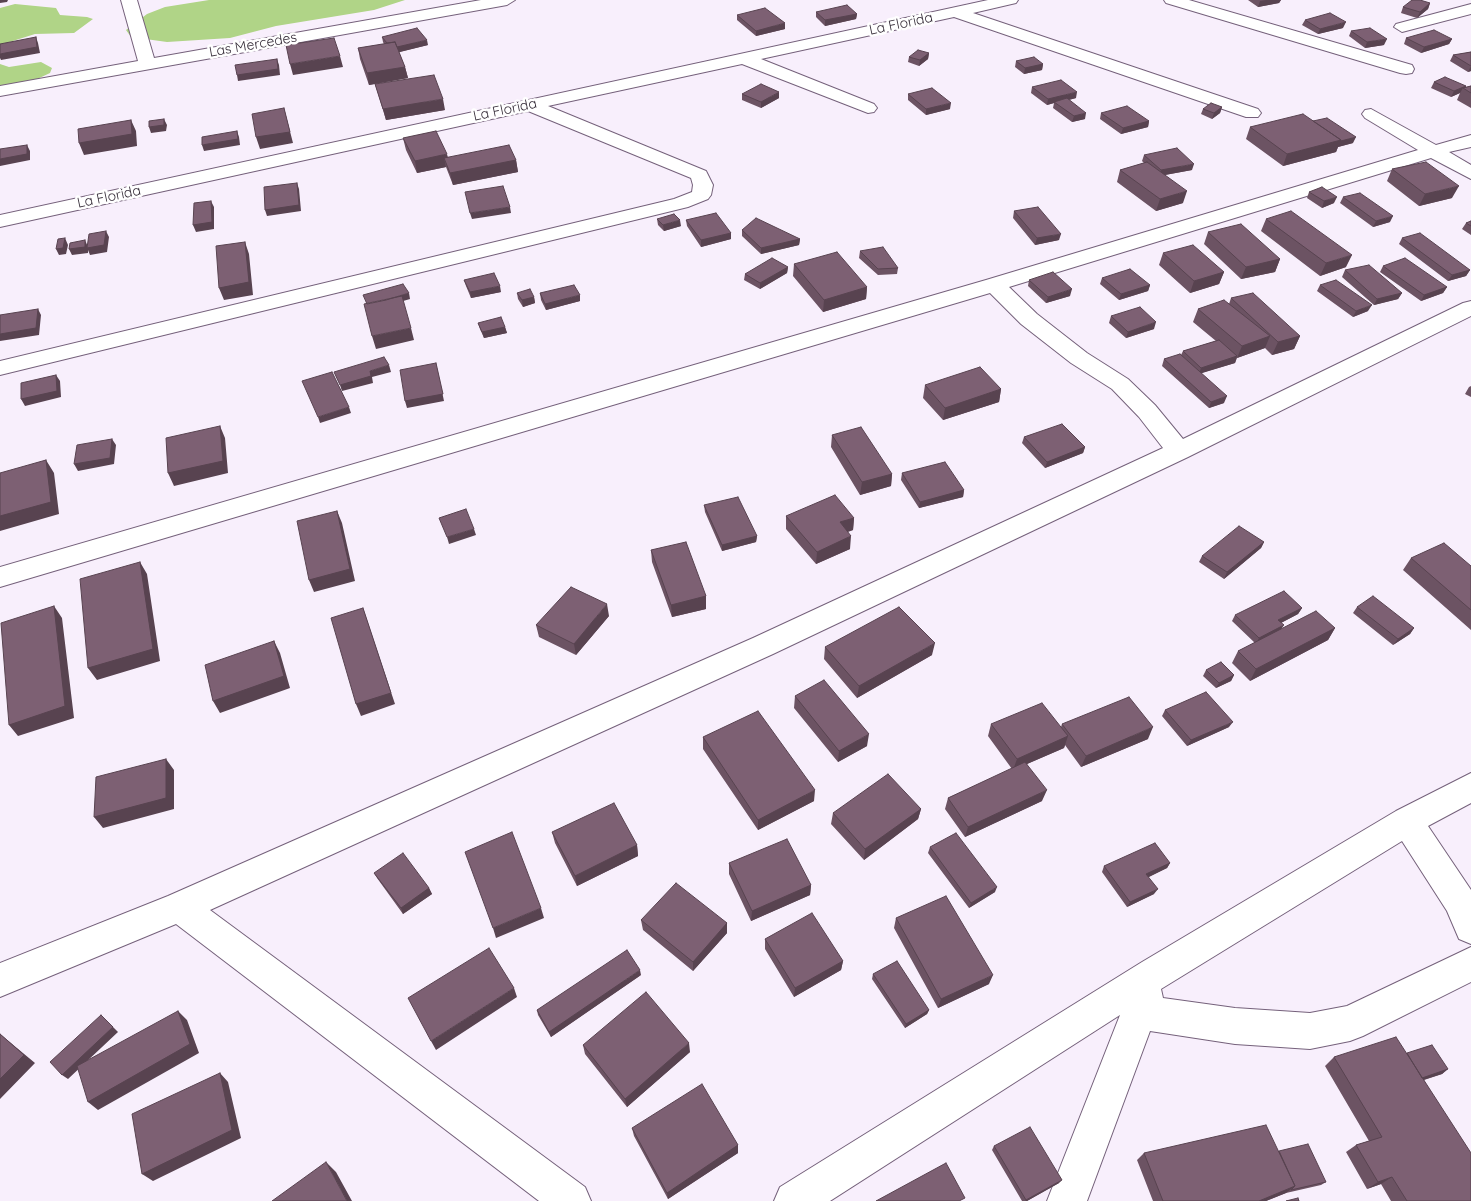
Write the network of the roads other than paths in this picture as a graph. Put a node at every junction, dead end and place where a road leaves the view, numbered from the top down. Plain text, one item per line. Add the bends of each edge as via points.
1 (129, 0) edge
2 (507, 0) edge
3 (1010, 0) edge
4 (1172, 0) edge
5 (1471, 9) edge
6 (955, 12) junction
7 (1402, 27) dead end
8 (743, 58) junction
9 (147, 64) junction
10 (1406, 69) dead end
11 (0, 91) edge
12 (529, 105) junction
13 (868, 108) dead end
14 (1252, 113) dead end
15 (1371, 114) dead end
16 (1471, 141) edge
17 (1433, 151) junction
18 (1471, 173) edge
19 (0, 221) edge
20 (994, 285) junction
21 (1471, 308) edge
22 (0, 368) edge
23 (1179, 451) junction
24 (0, 577) edge
25 (1471, 787) edge
26 (1407, 821) junction
27 (180, 907) junction
28 (1471, 928) edge
29 (1471, 964) edge
30 (1154, 974) junction
31 (0, 980) edge
32 (1140, 1012) junction
33 (572, 1201) edge
34 (794, 1201) edge
35 (1067, 1201) edge

1 - 9 street
2 - 9 street, Las Mercedes
3 - 6 street, La Florida
4 - 10 street
5 - 7 street
6 - 8 street, La Florida
6 - 14 street
8 - 12 street, La Florida
8 - 13 street
9 - 11 street, Las Mercedes
12 - 19 street, La Florida
12 - 22 street via 700,175 701,195 681,203
15 - 17 street
16 - 17 street
17 - 18 street
17 - 20 street
20 - 23 street via 1029,319 1079,358 1120,384
20 - 24 street
21 - 23 street
23 - 27 street via 763,646
25 - 26 street
26 - 28 street via 1459,901
26 - 30 street
27 - 31 street
27 - 33 street
29 - 32 street via 1350,1024 1310,1031 1235,1026
30 - 32 street
30 - 34 street
32 - 35 street

